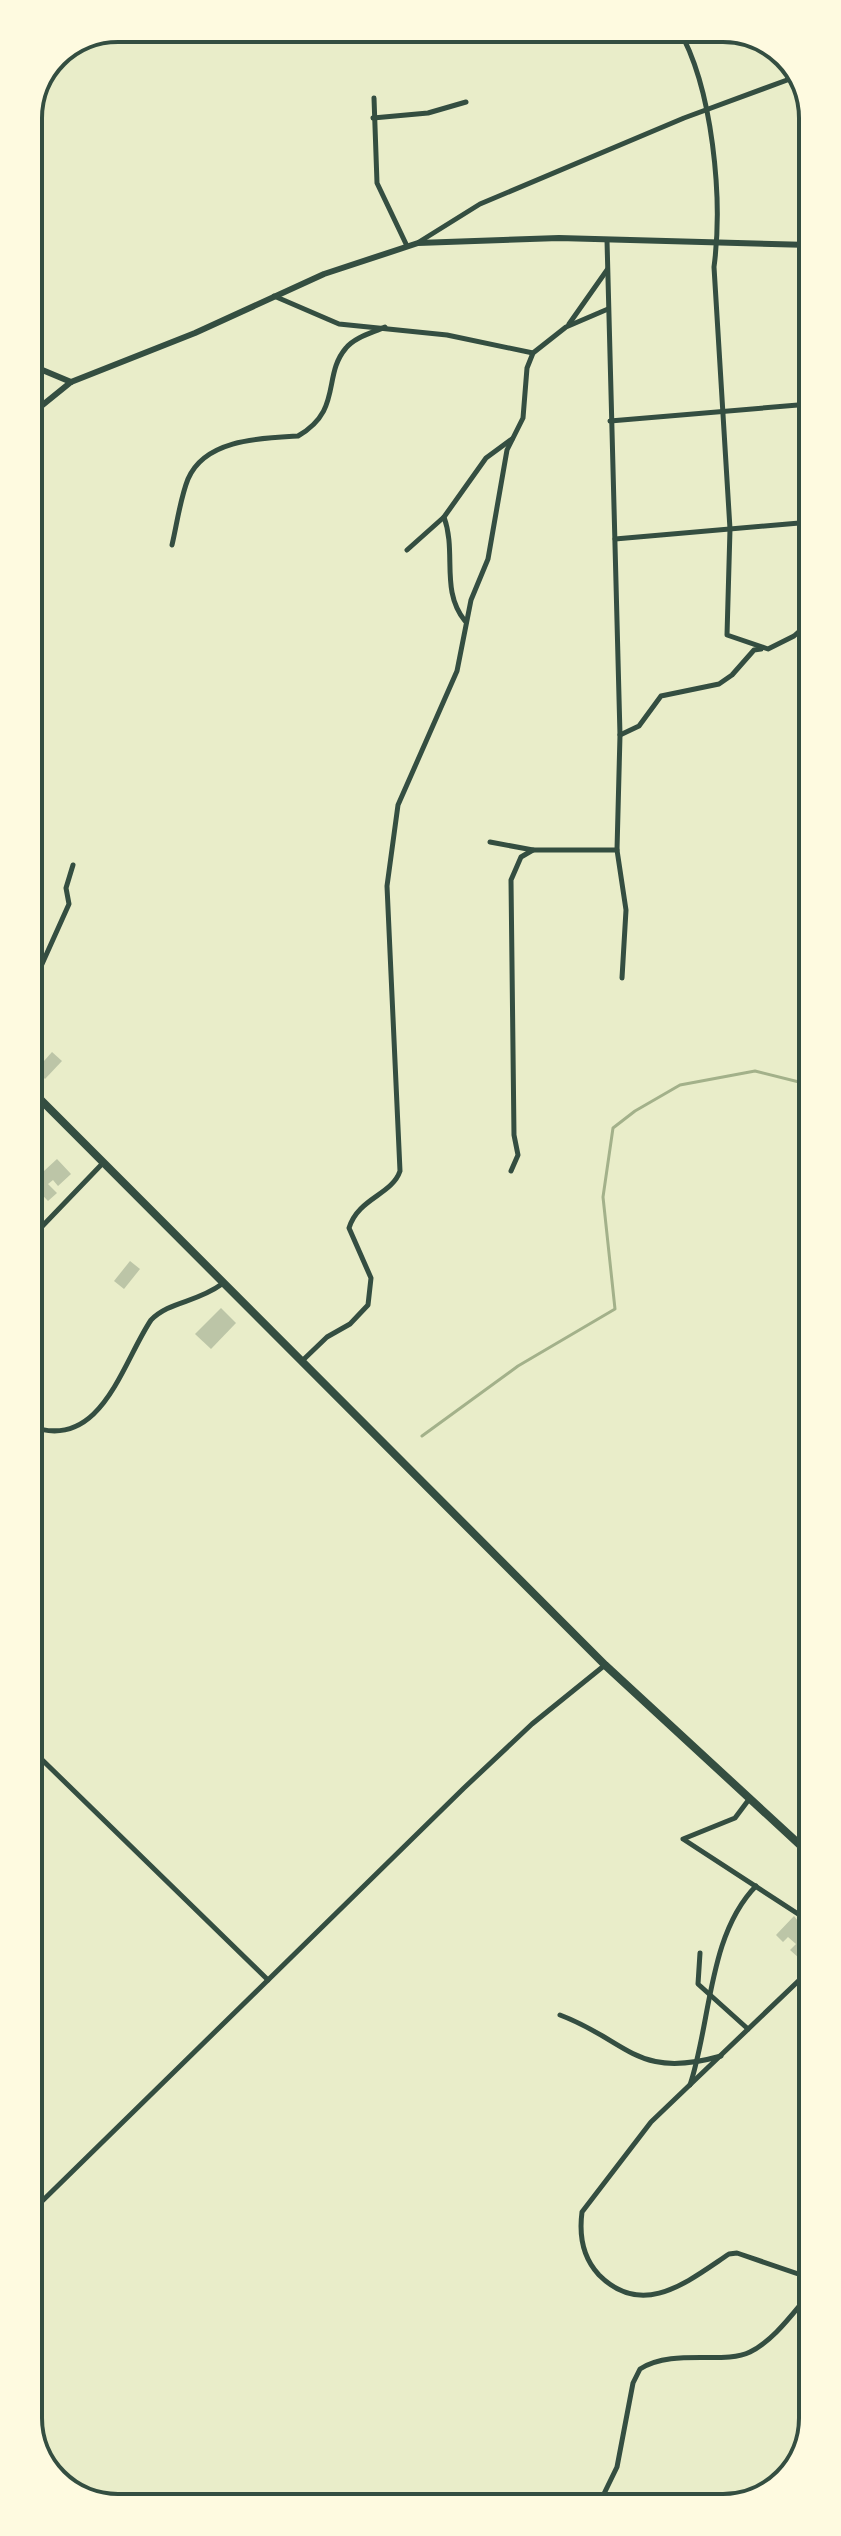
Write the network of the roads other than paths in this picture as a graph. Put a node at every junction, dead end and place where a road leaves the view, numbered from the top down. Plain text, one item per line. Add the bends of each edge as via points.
1 (683, 42) edge
2 (789, 79) edge
3 (374, 98) dead end
4 (466, 102) dead end
5 (709, 109) junction
6 (373, 118) junction
7 (607, 240) junction
8 (418, 243) junction
9 (717, 243) junction
10 (799, 245) edge
11 (407, 246) junction
12 (607, 270) junction
13 (272, 295) junction
14 (608, 309) junction
15 (385, 327) junction
16 (566, 327) junction
17 (533, 353) junction
18 (42, 370) edge
19 (71, 382) junction
20 (42, 405) edge
21 (799, 405) edge
22 (722, 411) junction
23 (610, 421) junction
24 (513, 439) junction
25 (444, 517) junction
26 (799, 523) edge
27 (730, 529) junction
28 (615, 539) junction
29 (172, 545) dead end
30 (407, 550) dead end
31 (465, 621) junction
32 (799, 632) edge
33 (768, 649) junction
34 (620, 735) junction
35 (490, 842) dead end
36 (533, 850) junction
37 (617, 850) junction
38 (73, 865) dead end
39 (42, 964) edge
40 (622, 978) dead end
41 (42, 1102) edge
42 (102, 1164) junction
43 (511, 1171) dead end
44 (42, 1226) edge
45 (222, 1284) junction
46 (302, 1361) junction
47 (42, 1429) edge
48 (605, 1665) junction
49 (42, 1760) edge
50 (750, 1798) junction
51 (799, 1844) edge
52 (756, 1886) junction
53 (799, 1914) edge
54 (700, 1953) dead end
55 (268, 1980) junction
56 (799, 1980) edge
57 (711, 1997) junction
58 (560, 2015) dead end
59 (748, 2029) junction
60 (721, 2056) junction
61 (698, 2062) junction
62 (690, 2086) junction
63 (42, 2201) edge
64 (799, 2274) edge
65 (799, 2305) edge
66 (604, 2494) edge

1 - 5 street
2 - 5 street
3 - 6 street
4 - 6 street via 428,113
5 - 8 street via 480,204
5 - 9 street
6 - 11 street via 377,183
7 - 8 street
7 - 9 street
7 - 12 street
8 - 11 street
9 - 10 street
9 - 22 street
11 - 13 street
12 - 14 street
12 - 16 street
13 - 15 street via 339,324
13 - 19 street via 195,333
14 - 16 street
14 - 23 street
15 - 17 street
15 - 29 street via 343,351 332,396 305,431 236,443 202,458 188,478
16 - 17 street
17 - 24 street via 523,384 523,418
18 - 19 street
19 - 20 street
21 - 22 street
22 - 23 street
22 - 27 street
23 - 28 street
24 - 25 street via 486,458
24 - 31 street via 501,472 488,559
25 - 30 street
25 - 31 street via 450,598
26 - 27 street
27 - 28 street
27 - 33 street via 727,635
28 - 34 street
31 - 46 street via 454,682 404,786 393,825 387,886 400,1171 394,1182 358,1209 349,1228 371,1278 368,1305
32 - 33 street
33 - 34 street via 754,650 719,684 661,696 639,726
34 - 37 street
35 - 36 street
36 - 37 street
36 - 43 street via 516,864 511,880 518,1155
37 - 40 street via 626,910
38 - 39 street via 66,888 69,904
41 - 42 main road
42 - 44 street
42 - 45 main road
45 - 46 main road
45 - 47 street via 151,1320 114,1393 94,1416 65,1429
46 - 48 main road
48 - 50 main road
48 - 55 street via 532,1724
49 - 55 street
50 - 51 main road
50 - 52 street via 735,1818 683,1839
52 - 53 street
52 - 57 street via 735,1915
54 - 57 street via 698,1984
55 - 63 street
56 - 59 street
57 - 59 street
57 - 61 street
58 - 61 street via 646,2060 669,2066
59 - 60 street
60 - 61 street
60 - 62 street
61 - 62 street
62 - 64 street via 651,2122 582,2212 580,2229 592,2267 614,2289 633,2298 690,2280 729,2254
65 - 66 street via 748,2354 681,2357 640,2369 617,2467

